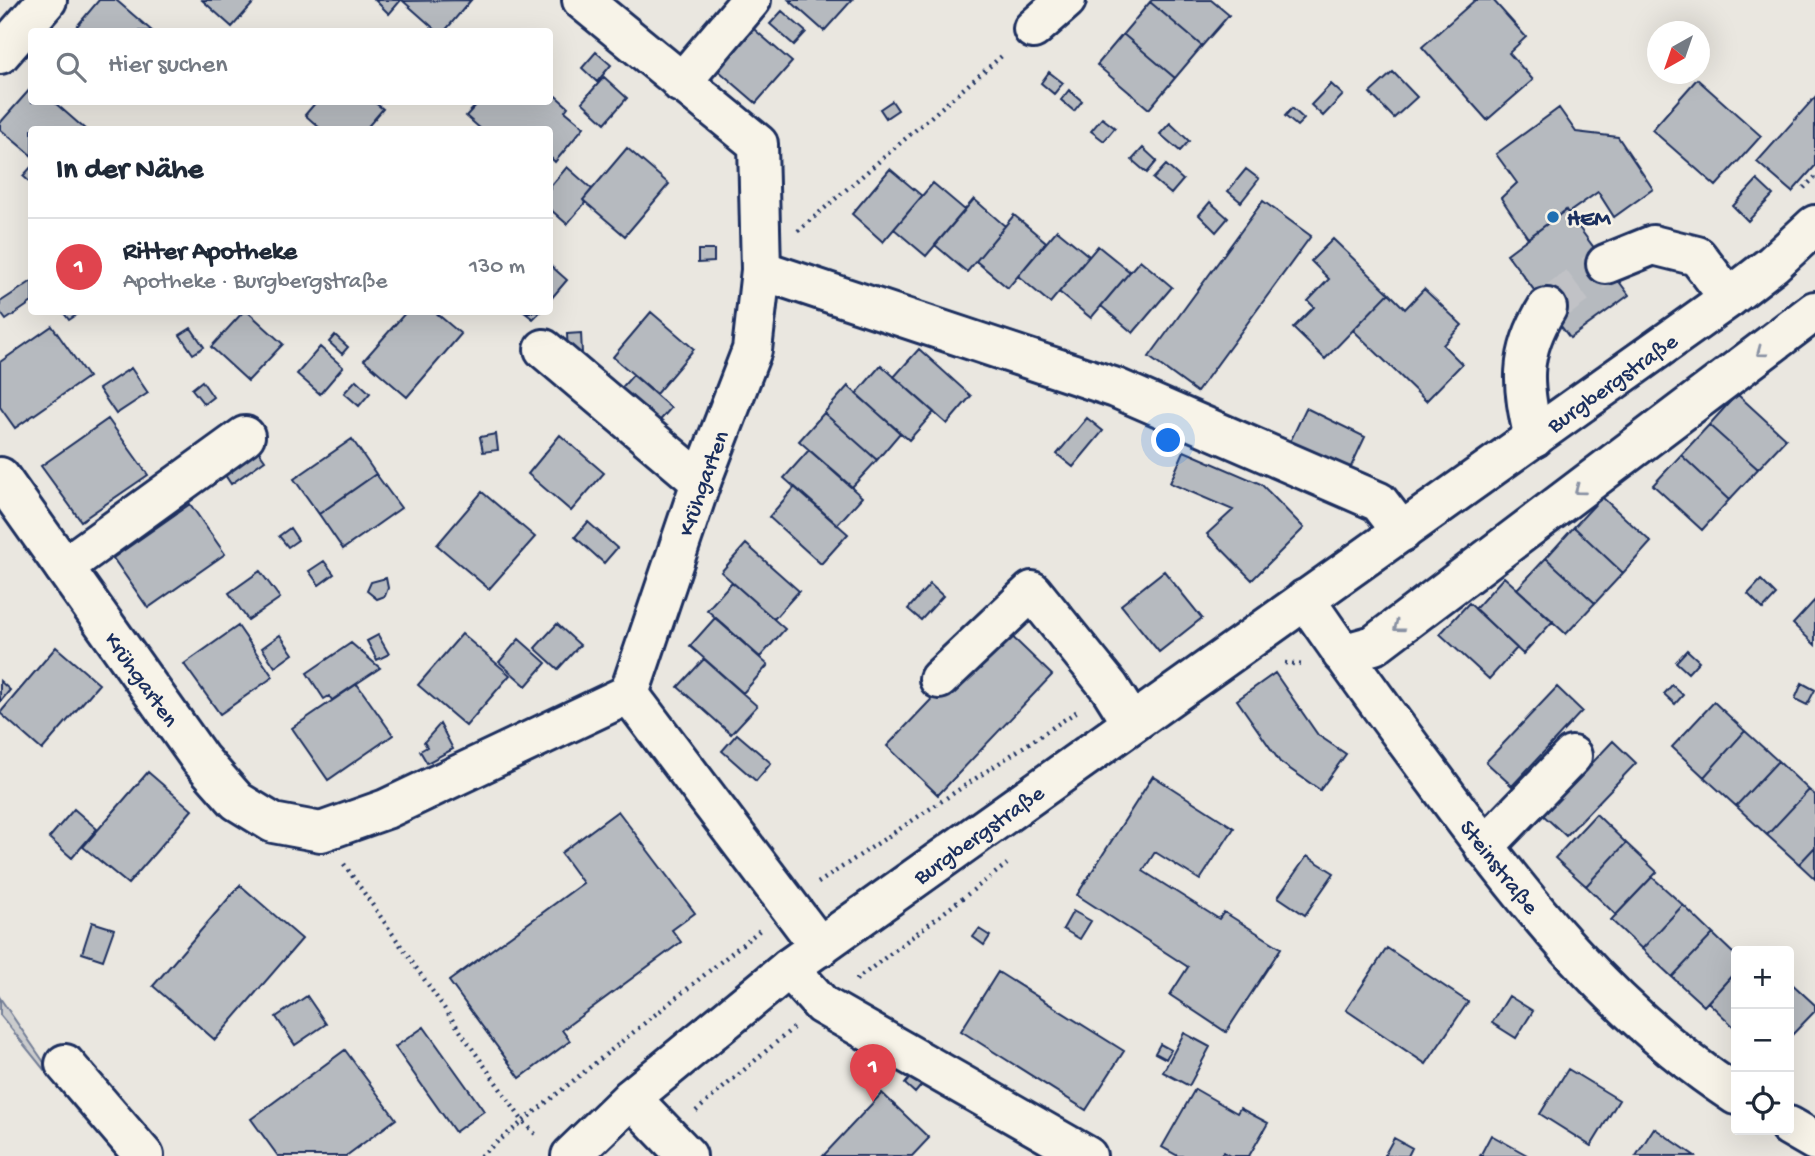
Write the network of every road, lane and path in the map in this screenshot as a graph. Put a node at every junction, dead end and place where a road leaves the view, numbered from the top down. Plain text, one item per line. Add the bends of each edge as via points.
1 (47, 0) edge
2 (582, 0) edge
3 (751, 0) edge
4 (1066, 0) edge
5 (1033, 29) joint
6 (0, 54) edge
7 (681, 83) junction
8 (1809, 243) edge
9 (1606, 264) tunnel mouth
10 (761, 270) junction
11 (1729, 298) junction
12 (1546, 308) tunnel mouth
13 (1815, 311) edge
14 (544, 349) dead end
15 (245, 436) dead end
16 (1534, 438) junction
17 (0, 477) edge
18 (701, 481) junction
19 (1402, 532) junction
20 (64, 567) junction
21 (1306, 599) junction
22 (1342, 654) junction
23 (1275, 666) dead end
24 (939, 679) dead end
25 (629, 694) junction
26 (1132, 723) junction
27 (1572, 756) dead end
28 (321, 832) junction
29 (1484, 847) junction
30 (1009, 862) dead end
31 (787, 904) junction
32 (820, 947) junction
33 (789, 968) junction
34 (822, 1005) junction
35 (65, 1064) dead end
36 (1731, 1092) edge
37 (631, 1098) junction
38 (522, 1120) junction
39 (1794, 1129) edge
40 (1815, 1141) edge
41 (555, 1147) edge
42 (678, 1147) edge
43 (144, 1156) edge
44 (480, 1156) edge
45 (1087, 1156) edge

1 - 6 street
2 - 7 street, Krühgarten
3 - 7 street
4 - 5 street
5 - 10 path via 809,221
7 - 10 street, Krühgarten via 758,144
8 - 11 street, Burgbergstraße
9 - 11 street via 1653,245 1697,256
10 - 18 street, Krühgarten via 752,350
10 - 19 street via 1116,388 1379,502
11 - 16 street, Burgbergstraße
12 - 16 street via 1531,332 1524,371 1525,403
13 -> 22 street via 1374,645
14 - 18 street
15 - 20 street
16 - 19 street, Burgbergstraße
17 - 20 street, Krühgarten
18 - 25 street, Krühgarten
19 - 21 street, Burgbergstraße
20 - 28 street, Krühgarten via 200,759 237,801 273,823
21 - 22 street, Steinstraße
21 - 26 street, Burgbergstraße
22 - 23 path via 1312,666
22 - 29 street, Steinstraße
24 - 26 street via 1032,591 1111,688
25 - 28 street via 386,809
25 - 31 street
26 - 32 street, Burgbergstraße
27 - 29 street
28 - 38 path
29 - 36 street, Steinstraße via 1580,963 1633,1016
30 - 34 path
31 - 32 street
31 - 38 path via 756,934
32 - 33 street, Burgbergstraße
33 - 34 street
33 - 37 street, Burgbergstraße
34 - 42 path via 737,1073
34 - 45 street
35 - 43 street
37 - 41 street, Burgbergstraße
37 - 42 street
38 - 41 path
38 - 44 path
39 - 40 street

